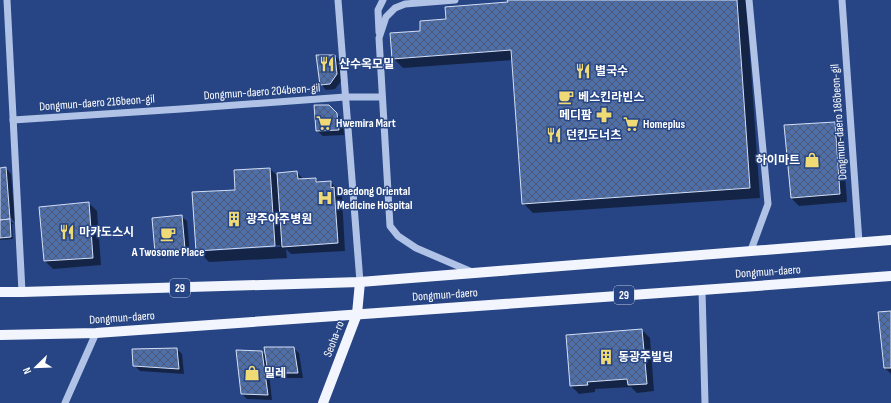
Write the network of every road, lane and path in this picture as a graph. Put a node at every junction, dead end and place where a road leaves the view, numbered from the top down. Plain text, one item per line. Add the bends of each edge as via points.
1 (7, 0) edge
2 (338, 0) edge
3 (384, 0) edge
4 (455, 0) edge
5 (749, 0) edge
6 (842, 0) edge
7 (379, 38) junction
8 (345, 97) junction
9 (382, 97) junction
10 (181, 109) joint
11 (14, 120) junction
12 (891, 240) edge
13 (859, 242) junction
14 (751, 250) junction
15 (474, 273) junction
16 (891, 276) edge
17 (360, 282) junction
18 (702, 290) junction
19 (0, 292) edge
20 (22, 292) junction
21 (357, 314) junction
22 (96, 333) junction
23 (0, 335) edge
24 (65, 403) edge
25 (323, 403) edge
26 (705, 403) edge

1 - 11 lane
2 - 8 lane
3 - 7 lane via 378,10
4 - 7 lane via 405,4 395,8 386,17
5 - 14 lane via 768,204
6 - 13 lane, Dongmun-daero 186beon-gil
7 - 9 lane
8 - 9 lane, Dongmun-daero 204beon-gil
8 - 10 lane, Dongmun-daero 204beon-gil
8 - 17 lane
9 - 15 lane via 390,226 398,236 416,248
10 - 11 lane, Dongmun-daero 216beon-gil
11 - 20 lane
12 - 13 main road, Dongmun-daero / 29
13 - 14 main road, Dongmun-daero / 29
14 - 15 main road, Dongmun-daero / 29
15 - 17 main road, Dongmun-daero / 29
16 - 18 main road, Dongmun-daero / 29
17 - 20 main road, Dongmun-daero / 29
17 - 21 main road, Seoha-ro
18 - 21 main road, Dongmun-daero / 29
18 - 26 lane
19 - 20 main road, Dongmun-daero / 29
21 - 22 main road, Dongmun-daero / 29
21 - 25 main road, Seoha-ro
22 - 23 main road, Dongmun-daero / 29
22 - 24 lane

